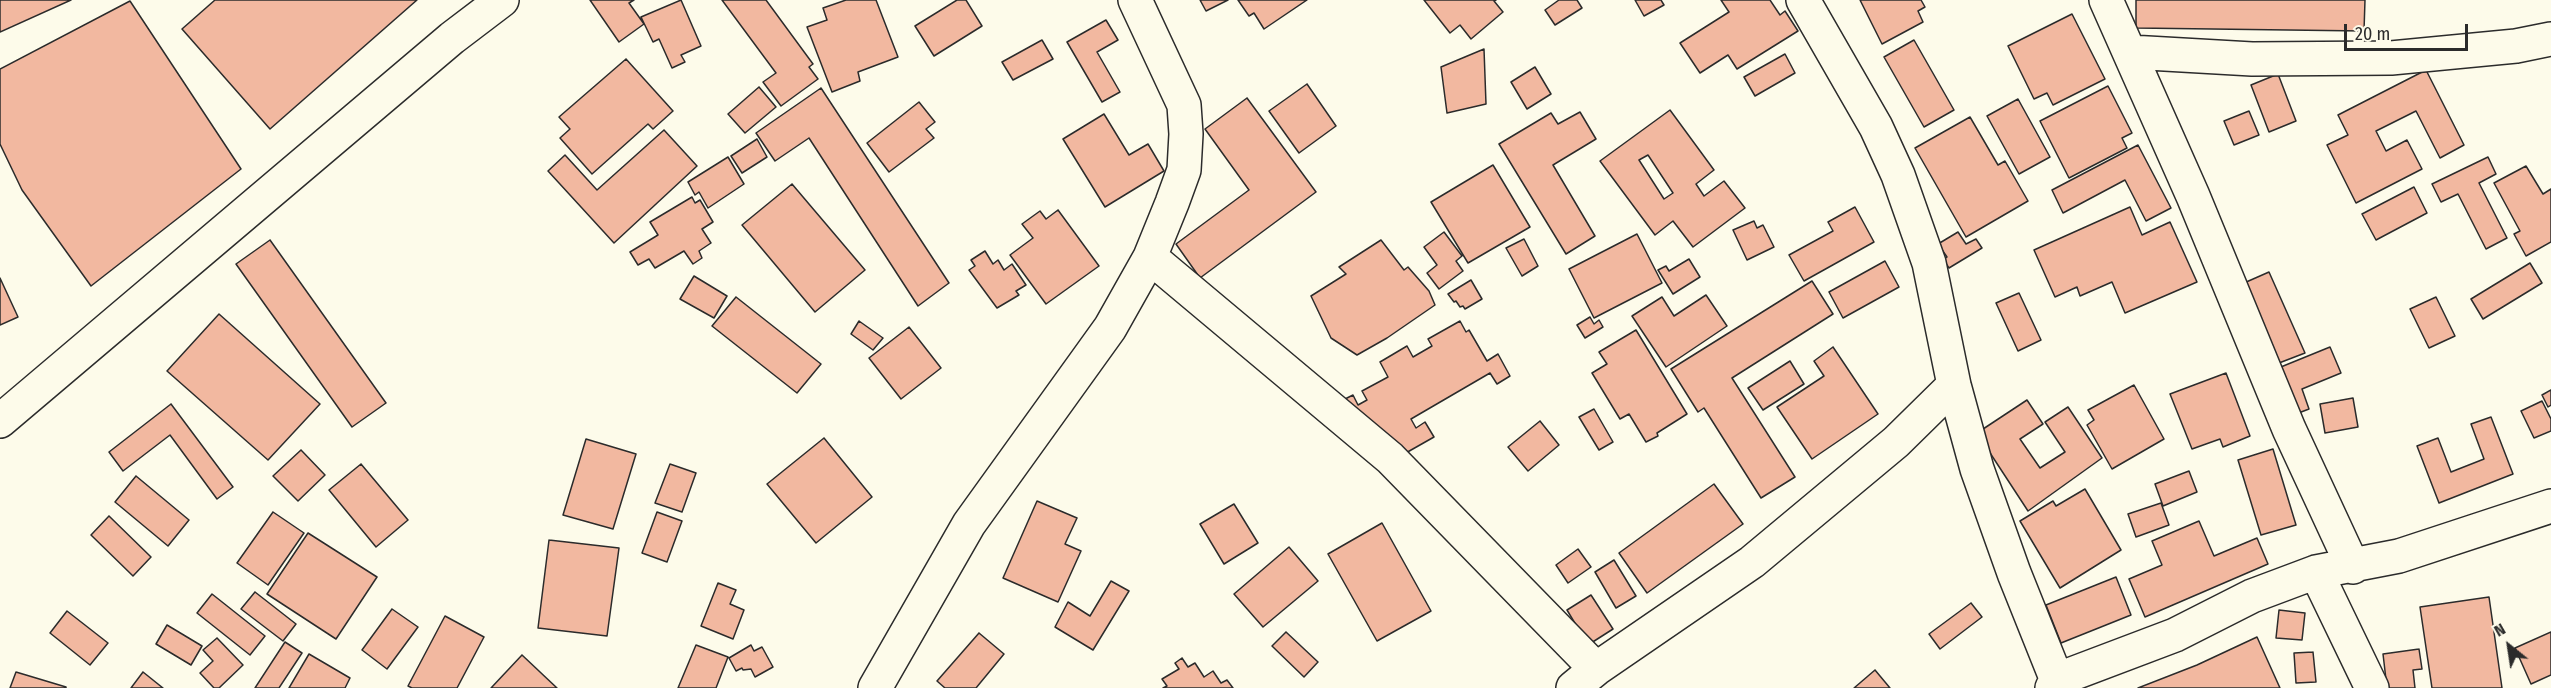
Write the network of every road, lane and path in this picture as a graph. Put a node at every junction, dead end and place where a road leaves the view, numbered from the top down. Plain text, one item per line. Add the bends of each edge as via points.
1 (502, 0) edge
2 (1803, 0) edge
3 (2106, 0) edge
4 (1133, 1) edge
5 (2551, 39) edge
6 (2130, 52) junction
7 (1150, 257) junction
8 (1954, 385) junction
9 (0, 421) edge
10 (2551, 506) edge
11 (2353, 567) junction
12 (2316, 572) junction
13 (1584, 678) edge
14 (2056, 685) edge
15 (875, 688) edge
16 (2372, 688) edge

1 - 9 street via 452,38
2 - 8 street via 1876,126 1898,175 1929,263
3 - 6 street
4 - 7 street via 1184,105 1186,134 1184,170
5 - 6 street via 2516,46 2391,57 2252,59
6 - 11 street via 2289,429
7 - 13 street via 1390,458
7 - 15 street via 1080,373 969,524
8 - 13 street via 1896,442 1752,562
8 - 14 street via 1977,469
10 - 11 street
11 - 12 street
12 - 14 street via 2252,596 2175,635
12 - 16 street

